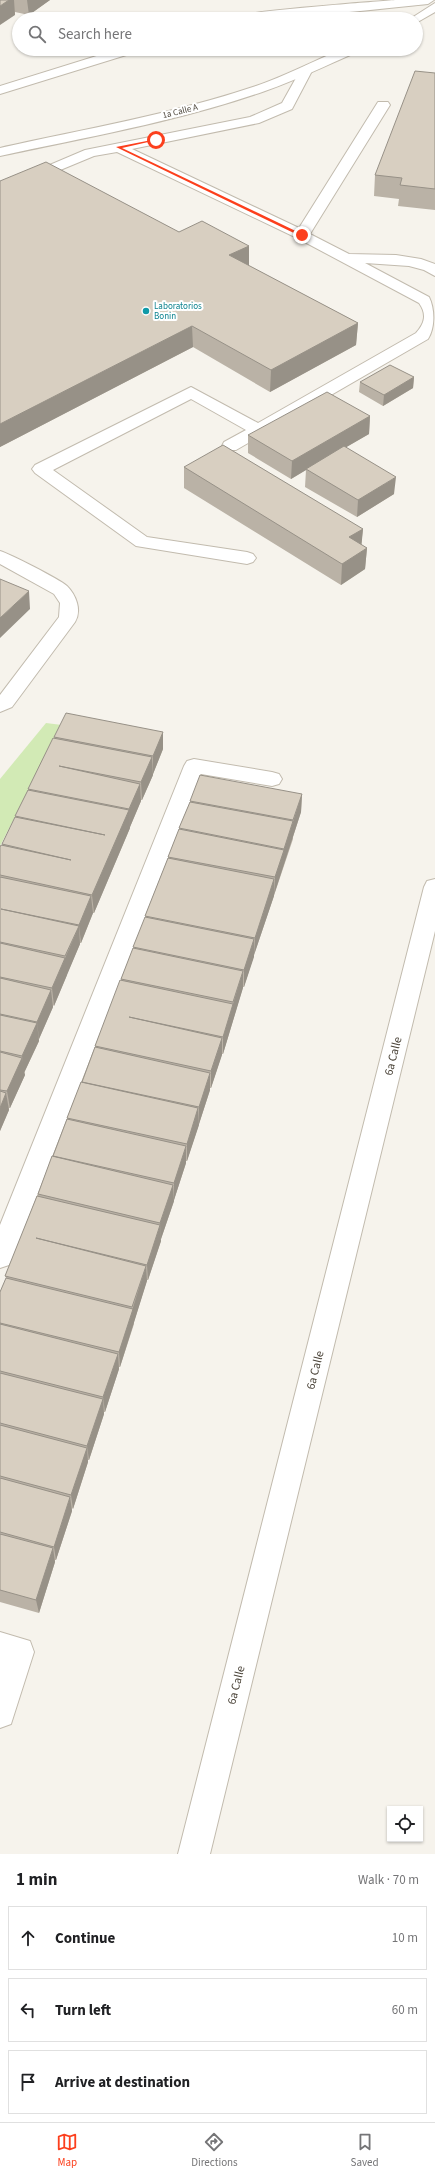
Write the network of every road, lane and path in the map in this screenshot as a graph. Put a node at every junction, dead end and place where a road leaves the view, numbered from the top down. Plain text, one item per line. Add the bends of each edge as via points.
1 (318, 0) edge
2 (428, 0) edge
3 (435, 7) edge
4 (336, 10) junction
5 (305, 12) edge
6 (423, 15) edge
7 (109, 56) edge
8 (337, 56) edge
9 (307, 69) junction
10 (0, 90) edge
11 (383, 105) dead end
12 (118, 147) junction
13 (0, 152) edge
14 (0, 191) edge
15 (302, 235) junction
16 (344, 258) junction
17 (435, 272) edge
18 (435, 289) edge
19 (424, 300) junction
20 (258, 430) junction
21 (230, 446) dead end
22 (0, 557) edge
23 (247, 558) dead end
24 (0, 705) edge
25 (272, 778) dead end
26 (435, 887) edge
27 (0, 1257) edge
28 (0, 1647) edge
29 (0, 1712) edge
30 (194, 1854) edge

1 - 4 street
2 - 4 street
3 - 6 street
4 - 5 street
7 - 10 street
8 - 9 street, 1a Calle A
9 - 12 street via 287,106 254,120
9 - 13 street, 1a Calle A via 262,88 220,101
11 - 15 street
12 - 14 street via 90,153
12 - 15 street
15 - 16 street
16 - 17 street via 421,264
16 - 19 street
18 - 19 street
19 - 20 street via 431,307 434,320 431,328 422,336
20 - 21 street
20 - 23 street via 191,392 42,469 142,542
22 - 24 street via 60,590 69,603 68,618 5,702
25 - 27 street via 194,766
26 - 30 street, 6a Calle
28 - 29 street via 19,1652

